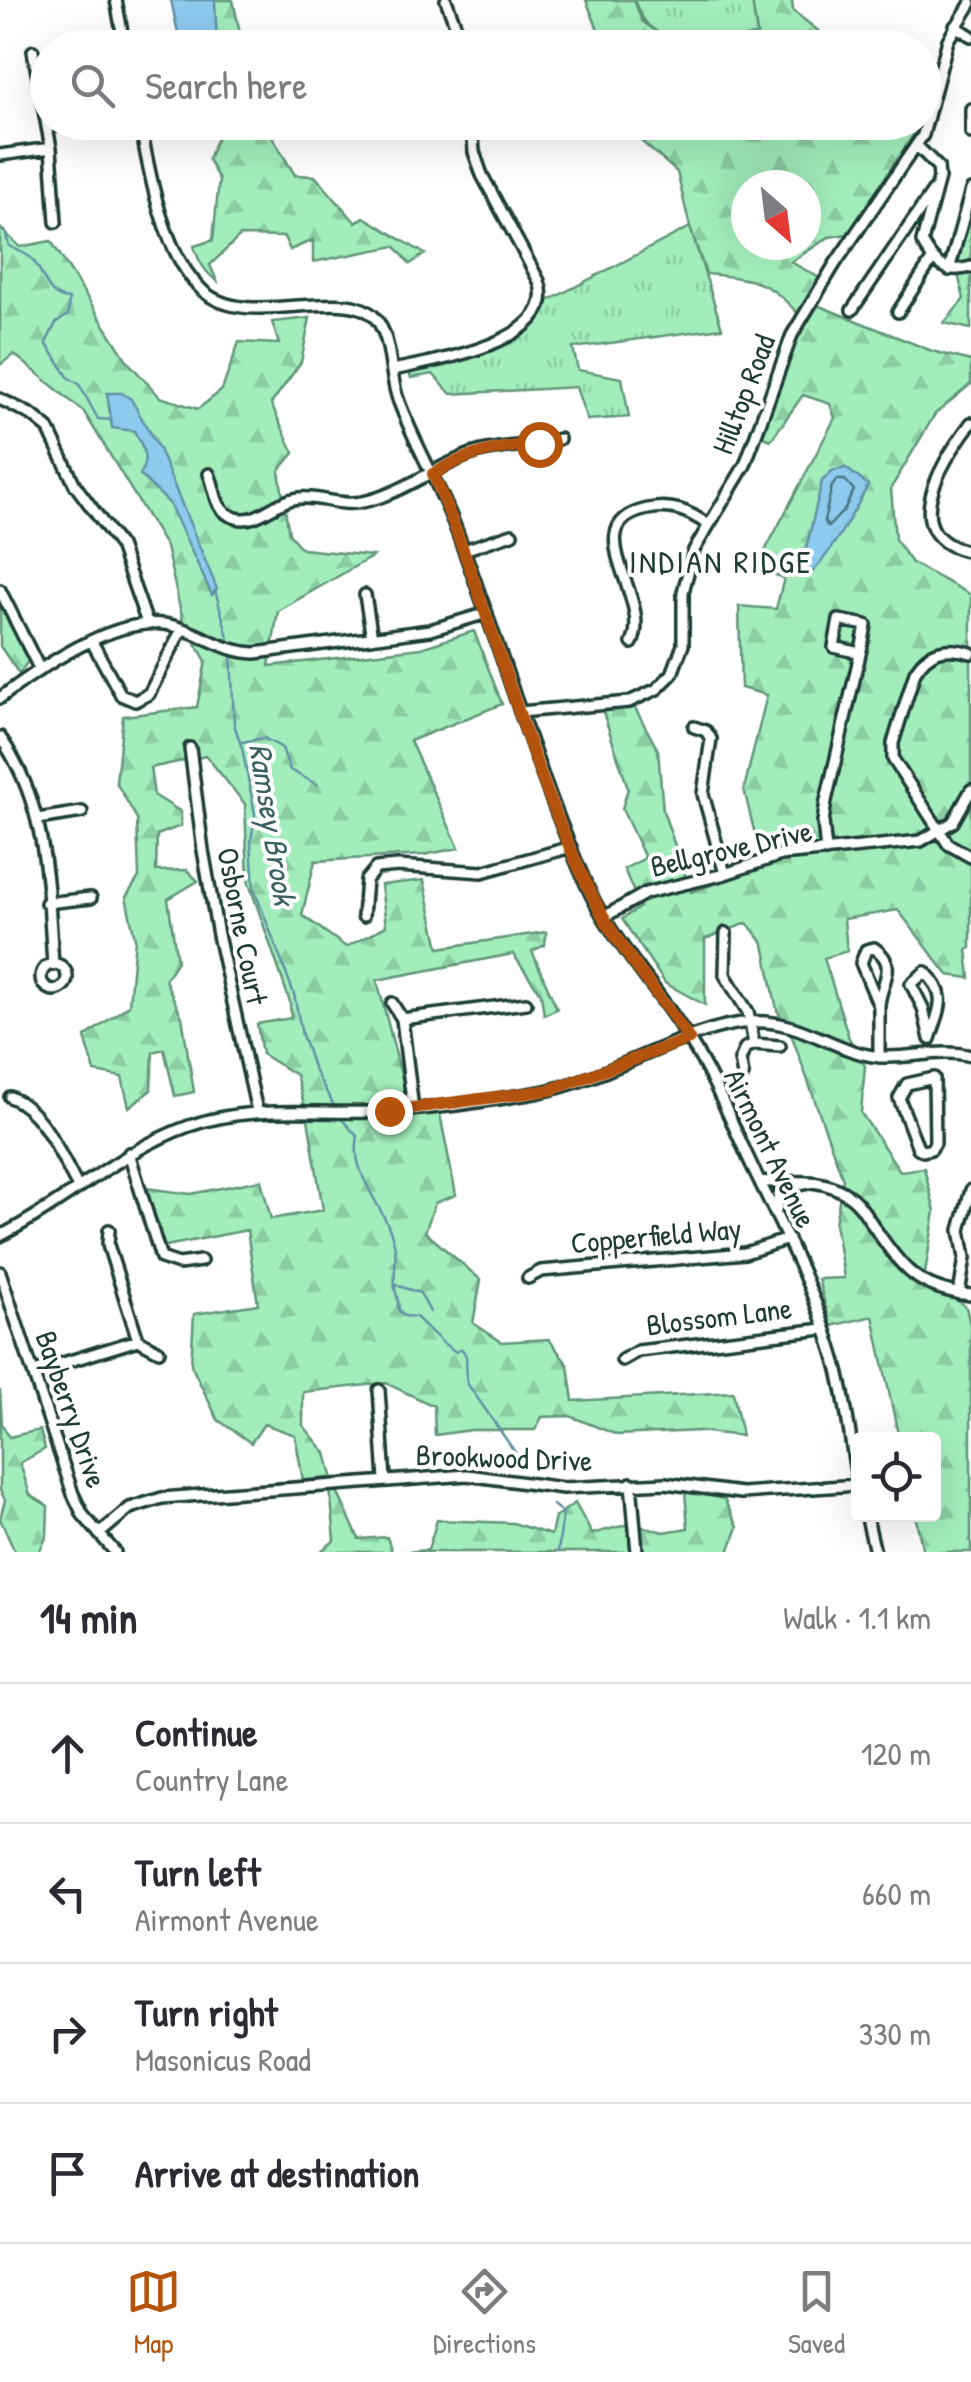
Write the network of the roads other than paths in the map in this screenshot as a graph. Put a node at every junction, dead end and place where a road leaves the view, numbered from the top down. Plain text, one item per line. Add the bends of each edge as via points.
1 (116, 0) edge
2 (446, 0) edge
3 (971, 3) edge
4 (955, 26) junction
5 (122, 30) edge
6 (457, 30) edge
7 (971, 36) edge
8 (941, 70) edge
9 (971, 109) edge
10 (971, 133) edge
11 (49, 140) edge
12 (143, 140) edge
13 (474, 140) edge
14 (918, 140) edge
15 (916, 145) junction
16 (51, 148) junction
17 (0, 155) edge
18 (937, 185) junction
19 (971, 190) edge
20 (56, 222) dead end
21 (909, 226) junction
22 (922, 232) junction
23 (932, 260) junction
24 (971, 267) edge
25 (949, 270) junction
26 (852, 310) dead end
27 (898, 312) dead end
28 (392, 370) junction
29 (0, 399) edge
30 (971, 423) edge
31 (559, 439) dead end
32 (209, 474) dead end
33 (433, 474) junction
34 (707, 524) junction
35 (512, 534) dead end
36 (464, 550) junction
37 (971, 552) edge
38 (0, 590) edge
39 (365, 595) dead end
40 (486, 613) junction
41 (147, 623) junction
42 (182, 629) junction
43 (372, 638) junction
44 (92, 642) junction
45 (632, 644) dead end
46 (860, 653) junction
47 (971, 653) edge
48 (40, 670) junction
49 (0, 698) edge
50 (520, 712) junction
51 (694, 727) dead end
52 (0, 737) edge
53 (190, 748) dead end
54 (971, 790) edge
55 (82, 812) dead end
56 (38, 819) junction
57 (940, 833) junction
58 (571, 847) junction
59 (826, 850) junction
60 (971, 857) edge
61 (725, 874) junction
62 (91, 898) dead end
63 (46, 903) junction
64 (363, 916) dead end
65 (604, 917) junction
66 (726, 934) dead end
67 (52, 965) dead end
68 (526, 1003) dead end
69 (392, 1004) dead end
70 (880, 1006) junction
71 (402, 1019) junction
72 (751, 1022) junction
73 (930, 1038) junction
74 (689, 1039) junction
75 (754, 1044) junction
76 (780, 1046) dead end
77 (931, 1054) junction
78 (878, 1056) junction
79 (971, 1056) edge
80 (743, 1076) dead end
81 (934, 1078) junction
82 (10, 1097) dead end
83 (413, 1109) junction
84 (257, 1111) junction
85 (130, 1154) junction
86 (760, 1181) junction
87 (816, 1182) junction
88 (78, 1188) junction
89 (971, 1190) edge
90 (776, 1214) junction
91 (110, 1230) dead end
92 (0, 1236) edge
93 (788, 1239) junction
94 (201, 1261) dead end
95 (968, 1262) edge
96 (0, 1272) edge
97 (528, 1278) dead end
98 (958, 1294) junction
99 (971, 1295) edge
100 (824, 1329) junction
101 (138, 1340) junction
102 (160, 1351) dead end
103 (622, 1360) dead end
104 (34, 1372) junction
105 (378, 1390) dead end
106 (851, 1443) edge
107 (385, 1480) junction
108 (632, 1483) junction
109 (851, 1485) edge
110 (868, 1522) edge
111 (99, 1534) junction
112 (115, 1552) edge
113 (637, 1552) edge
114 (875, 1552) edge

1 - 5 street
2 - 6 street
3 - 4 street, Hilltop Road
4 - 7 street
4 - 8 street, Hilltop Road
9 - 10 street
11 - 16 street
12 - 28 street, Airmont Avenue via 165,222 199,288 247,310 362,308 379,322
13 - 28 street via 477,165 539,281 541,309 526,326 474,350
14 - 15 street, Hilltop Road
15 - 18 street via 938,167
15 - 34 street, Hilltop Road via 792,335 745,465
16 - 17 street
16 - 20 street
18 - 21 street
18 - 22 street
19 - 25 street
21 - 22 street
21 - 26 street
22 - 23 street
23 - 25 street
23 - 27 street
24 - 25 street
28 - 33 street, Airmont Avenue via 399,404
29 - 41 street via 48,428 75,485 120,546
30 - 37 street via 926,506 940,537
31 - 33 street via 486,450
32 - 33 street via 222,510 247,520 294,499 362,502
33 - 36 street, Airmont Avenue
34 - 45 street via 666,507 636,512 619,525 614,546 638,622
34 - 50 street, Hilltop Road via 685,578 680,656 665,682 629,702
35 - 36 street
36 - 40 street, Airmont Avenue
38 - 48 street
39 - 43 street
40 - 43 street
40 - 50 street, Airmont Avenue
41 - 42 street
41 - 44 street
42 - 43 street via 244,653
42 - 44 street via 149,694 135,702 121,695
44 - 48 street
46 - 46 street via 834,648 840,620 866,625
46 - 59 street via 826,801
47 - 57 street via 942,649 922,661 893,743 896,767
48 - 49 street
50 - 58 street, Airmont Avenue
51 - 61 street via 711,738 704,794
52 - 56 street
53 - 84 street, Osborne Court via 218,935
54 - 57 street
55 - 56 street
56 - 63 street
57 - 59 street, Bellgrove Drive via 913,843
57 - 60 street
58 - 64 street via 482,872 376,868 366,880
58 - 65 street, Airmont Avenue
59 - 61 street, Bellgrove Drive
61 - 65 street, Bellgrove Drive via 646,893
62 - 63 street
63 - 67 street
65 - 74 street, Airmont Avenue
66 - 72 street via 726,974
68 - 71 street
69 - 71 street
70 - 70 street via 889,970 881,952 869,948 861,963
70 - 78 street
71 - 83 street
72 - 74 street
72 - 75 street
72 - 78 street via 793,1026
73 - 73 street via 941,994 922,972 911,984
73 - 77 street
74 - 83 street via 550,1090
74 - 86 street, Airmont Avenue
75 - 76 street
75 - 80 street via 742,1054
77 - 78 street
77 - 79 street
77 - 81 street
81 - 81 street via 907,1084 899,1098 923,1151 935,1143
82 - 88 street via 36,1115
83 - 84 street
84 - 85 street via 200,1123
85 - 88 street
85 - 94 street via 157,1252 168,1262
86 - 87 street
86 - 90 street, Airmont Avenue
87 - 90 street via 780,1196
87 - 98 street via 854,1199 914,1278
88 - 92 street
89 - 95 street via 960,1230
90 - 93 street, Airmont Avenue
91 - 101 street via 108,1245
93 - 97 street, Copperfield Way via 757,1251 541,1271
93 - 100 street, Airmont Avenue
95 - 98 street
96 - 104 street, Bayberry Drive
98 - 99 street
100 - 103 street, Blossom Lane via 638,1351
100 - 106 street, Airmont Avenue
101 - 102 street
101 - 104 street
104 - 111 street, Bayberry Drive via 72,1494
105 - 107 street
107 - 108 street, Brookwood Drive via 467,1475 562,1488
107 - 111 street, Brookwood Drive via 162,1498 130,1508
108 - 109 street, Brookwood Drive via 741,1493
108 - 113 street
110 - 114 street
111 - 112 street, Bayberry Drive

